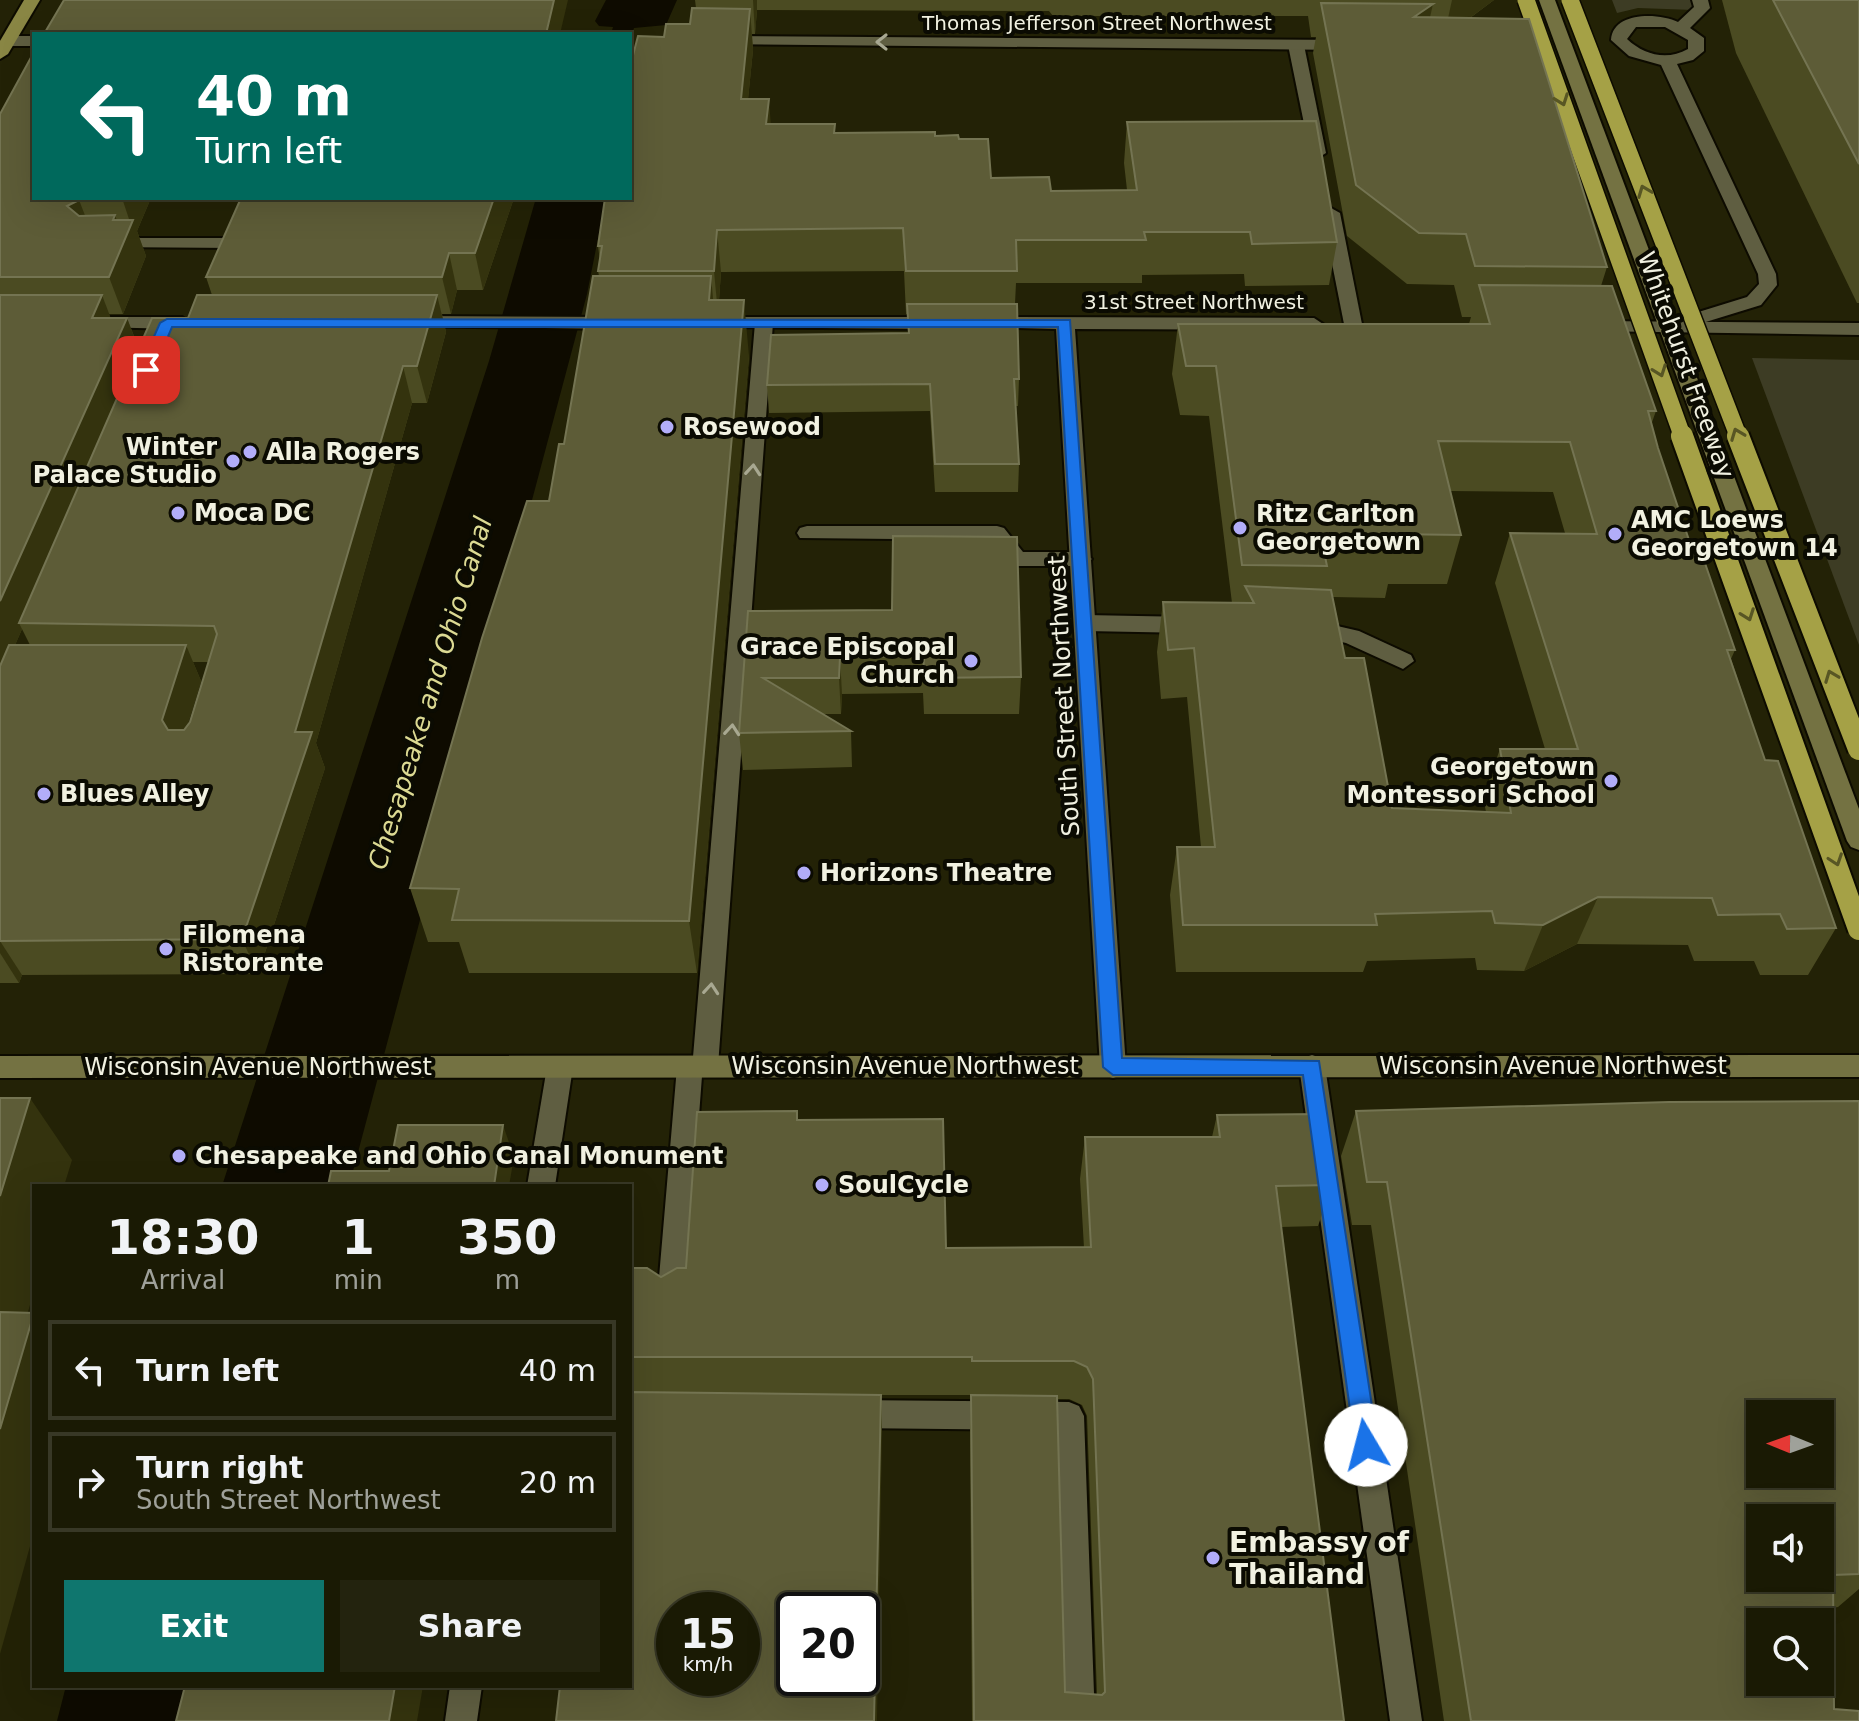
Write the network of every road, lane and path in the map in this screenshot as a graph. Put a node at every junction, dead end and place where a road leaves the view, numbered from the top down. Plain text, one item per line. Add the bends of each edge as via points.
1 (32, 0) edge
2 (1526, 0) edge
3 (1547, 0) edge
4 (1570, 0) edge
5 (1700, 0) edge
6 (1681, 28) junction
7 (1619, 40) junction
8 (32, 41) edge
9 (698, 41) edge
10 (1296, 45) junction
11 (1371, 45) edge
12 (1521, 46) edge
13 (1564, 46) junction
14 (4, 48) edge
15 (1667, 60) junction
16 (1321, 164) edge
17 (1327, 194) edge
18 (246, 220) edge
19 (93, 244) edge
20 (203, 322) edge
21 (389, 322) edge
22 (76, 323) edge
23 (167, 323) junction
24 (637, 323) edge
25 (700, 323) edge
26 (764, 323) junction
27 (1065, 323) junction
28 (1569, 327) edge
29 (1668, 328) junction
30 (1859, 329) edge
31 (157, 345) edge
32 (807, 533) dead end
33 (1082, 559) junction
34 (1085, 623) junction
35 (1206, 625) edge
36 (1284, 626) edge
37 (1403, 661) dead end
38 (1859, 749) edge
39 (1859, 841) edge
40 (1859, 929) edge
41 (1312, 1066) junction
42 (1859, 1066) edge
43 (0, 1067) edge
44 (560, 1067) junction
45 (698, 1067) junction
46 (1113, 1067) junction
47 (541, 1184) edge
48 (671, 1301) edge
49 (818, 1413) edge
50 (466, 1688) edge
51 (461, 1721) edge
52 (1079, 1721) edge
53 (1406, 1721) edge

1 - 14 main road
2 -> 40 highway, Whitehurst Freeway, bridge
3 - 13 main road
38 -> 4 highway, Whitehurst Freeway, bridge
5 - 6 street via 1702,8
6 - 7 street via 1641,21 1623,28
6 - 15 street via 1696,38 1696,51
7 - 13 street
7 - 15 street via 1642,56
8 - 14 street
10 -> 9 street, Thomas Jefferson Street Northwest
10 - 11 street, Thomas Jefferson Street Northwest
10 - 16 street
12 - 13 street
13 - 29 main road
15 - 29 street via 1768,285 1754,301
17 - 27 street, 31st Street Northwest via 1361,324
18 - 19 street via 233,250
20 - 23 street
21 - 24 street
22 - 23 street
23 - 31 street
25 - 26 street, 31st Street Northwest
26 - 27 street, 31st Street Northwest
45 -> 26 street
27 - 33 street, South Street Northwest
28 - 29 street
29 - 30 street
29 - 39 main road
32 - 33 street via 997,533 1017,559
33 - 34 street, South Street Northwest
34 - 35 street
34 - 46 street, South Street Northwest
36 - 37 street via 1351,636
41 - 42 main road, Wisconsin Avenue Northwest
41 - 46 main road, Wisconsin Avenue Northwest
41 - 53 street
43 - 44 main road, Wisconsin Avenue Northwest
44 - 45 main road, Wisconsin Avenue Northwest
44 - 47 street
45 - 46 main road, Wisconsin Avenue Northwest
45 - 48 street
49 - 52 street via 1069,1416
50 - 51 street

